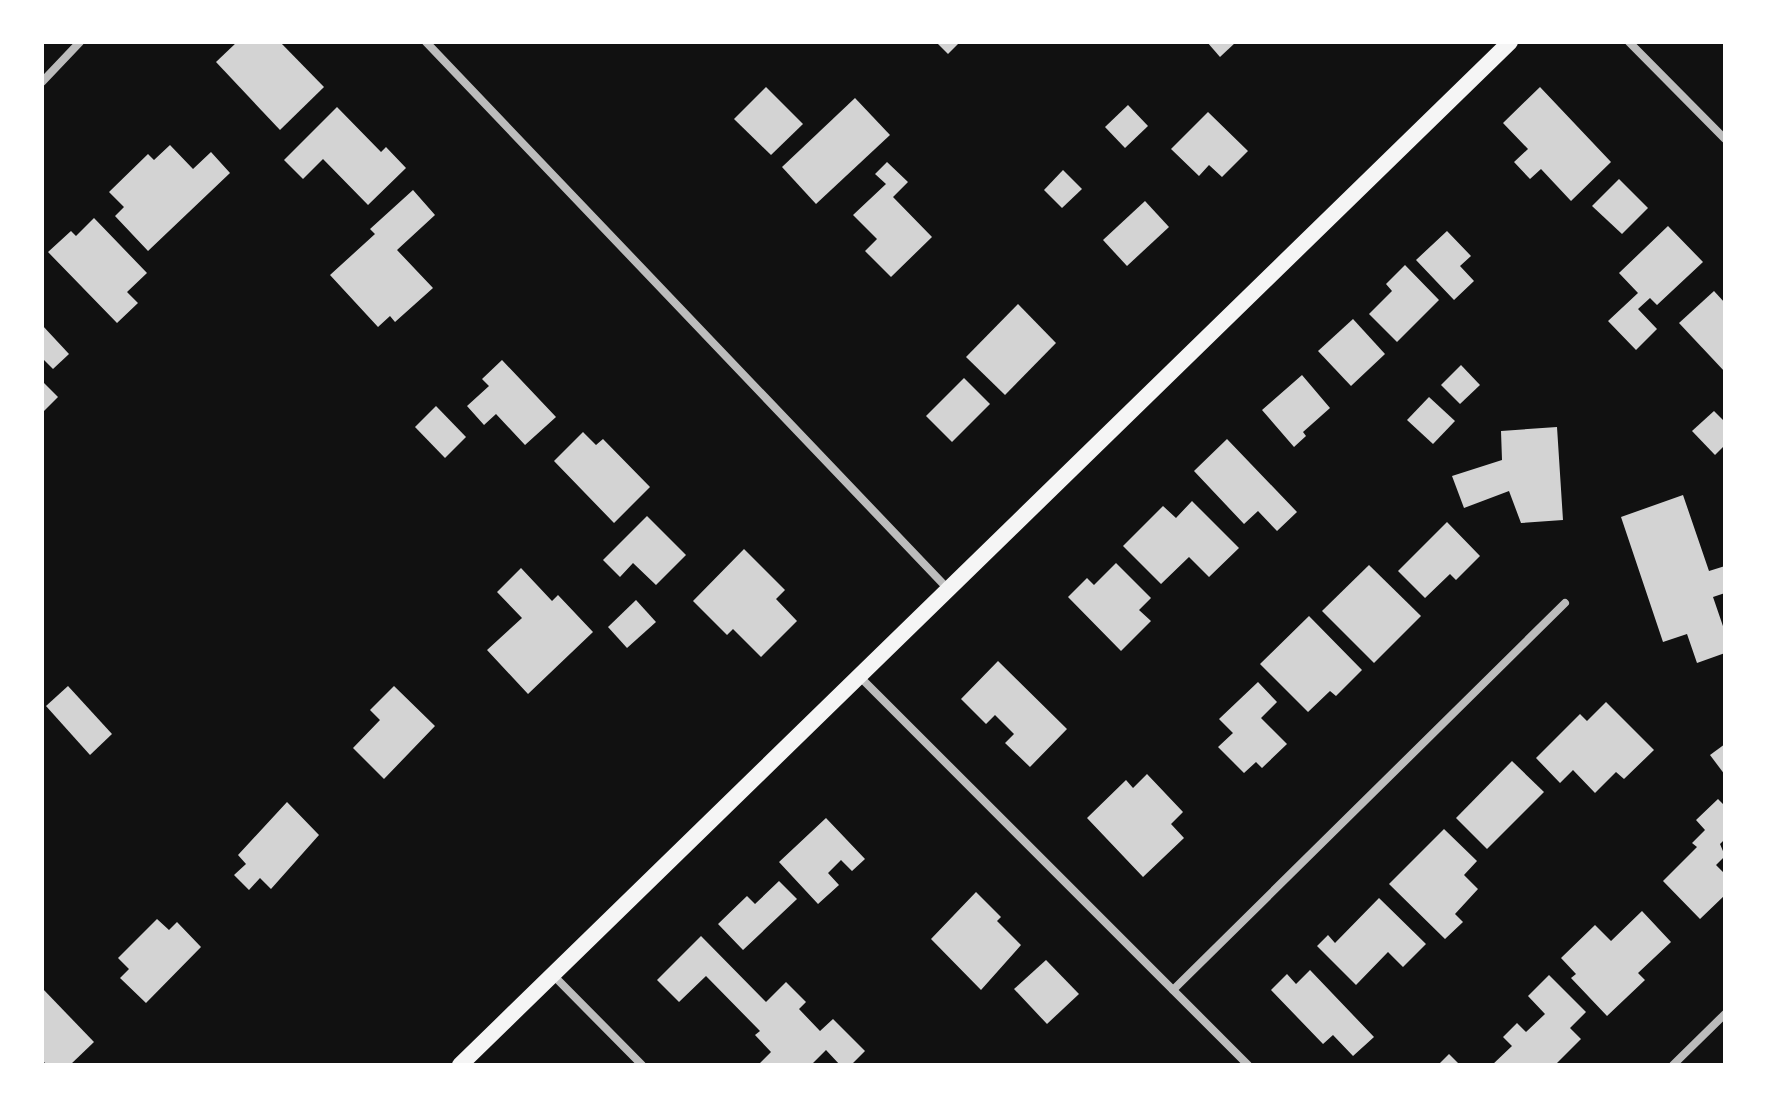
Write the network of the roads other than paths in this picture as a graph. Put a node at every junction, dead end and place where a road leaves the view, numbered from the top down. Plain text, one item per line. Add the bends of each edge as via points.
1 (80, 42) edge
2 (426, 42) edge
3 (1510, 42) edge
4 (1629, 42) edge
5 (42, 82) edge
6 (1725, 139) edge
7 (948, 589) junction
8 (1565, 603) dead end
9 (859, 676) junction
10 (553, 975) junction
11 (1173, 990) junction
12 (1725, 1014) edge
13 (460, 1065) edge
14 (642, 1065) edge
15 (1248, 1065) edge
16 (1673, 1065) edge

1 - 5 street
2 - 7 street
3 - 7 main road
4 - 6 street
7 - 9 main road
8 - 11 street
9 - 10 main road
9 - 11 street
10 - 13 main road
10 - 14 street
11 - 15 street
12 - 16 street

